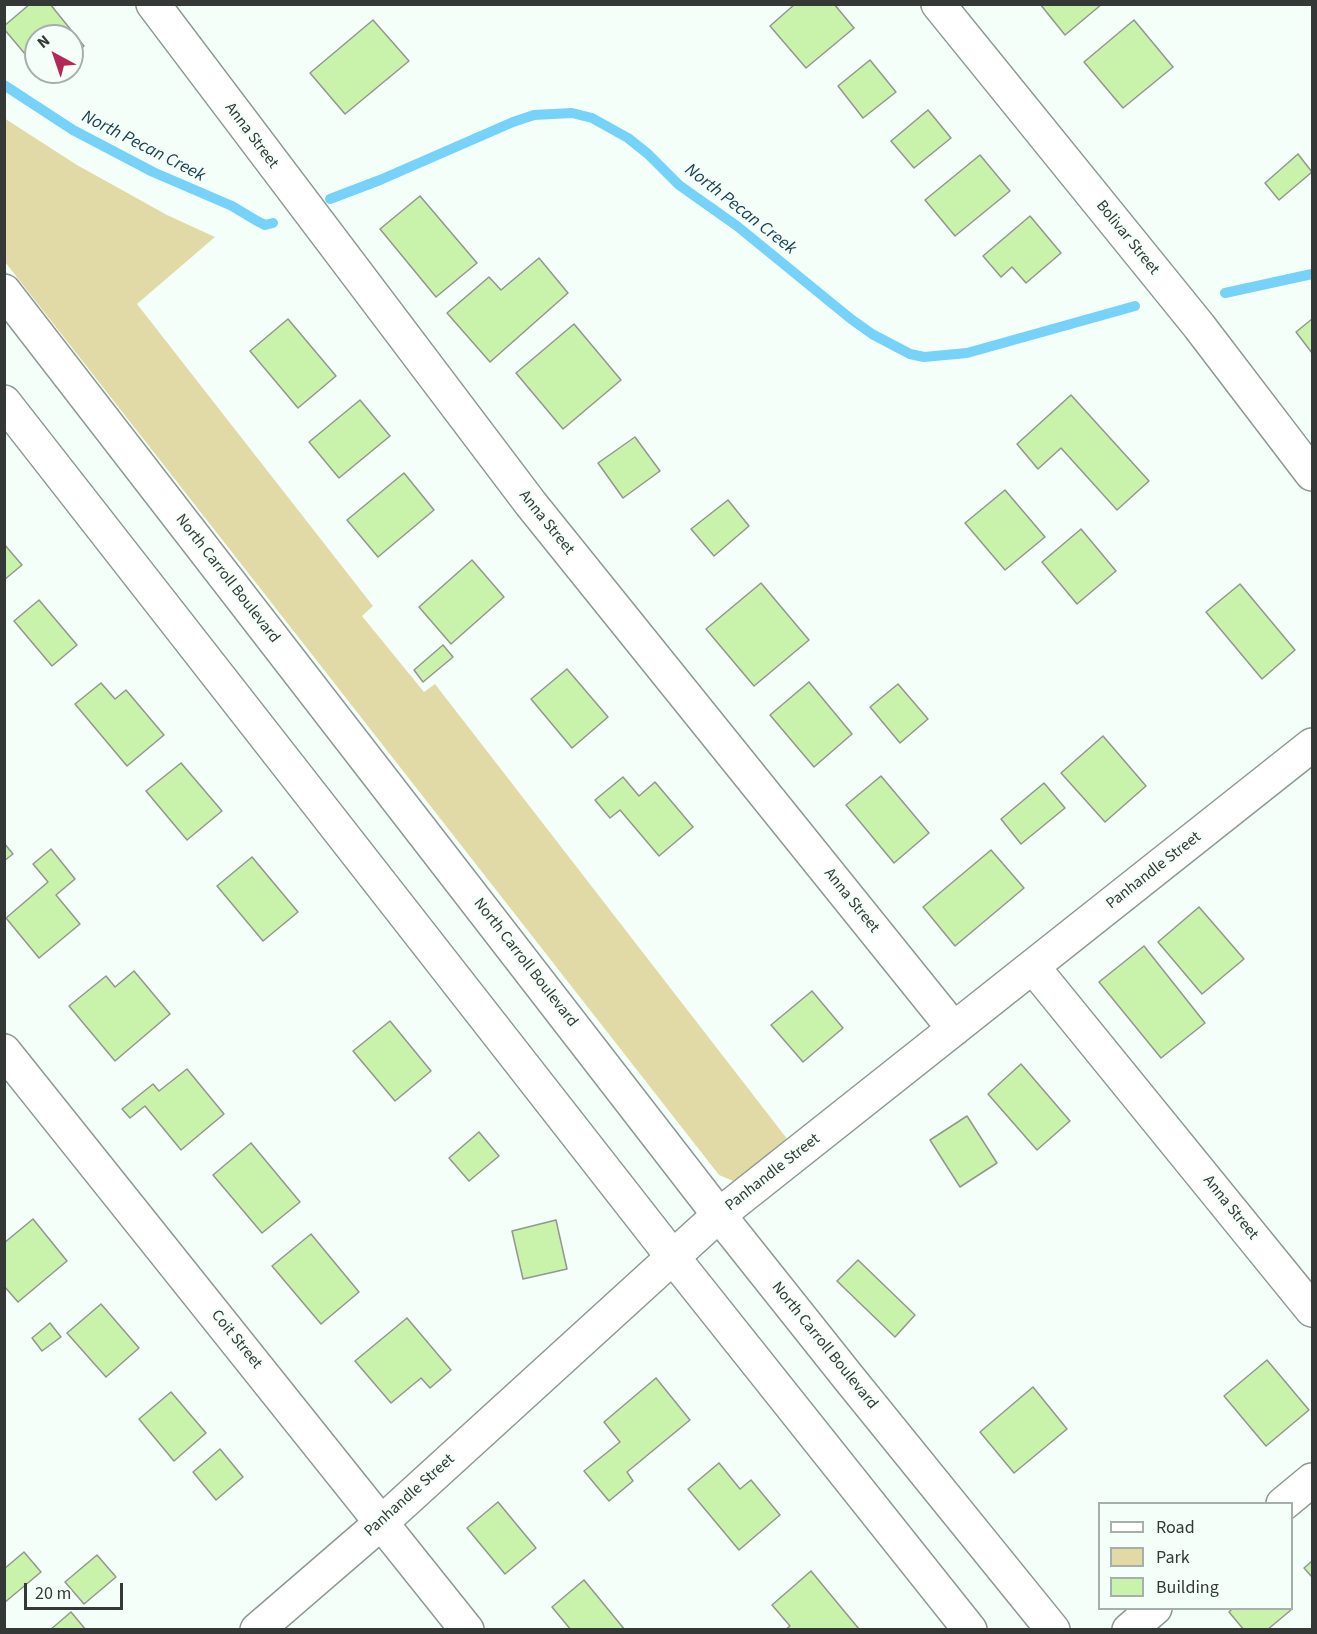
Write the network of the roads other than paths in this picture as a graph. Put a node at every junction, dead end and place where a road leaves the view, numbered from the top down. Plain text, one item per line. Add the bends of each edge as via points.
1 (153, 4) edge
2 (938, 4) edge
3 (4, 291) edge
4 (4, 402) edge
5 (1312, 474) edge
6 (1312, 746) edge
7 (1033, 967) junction
8 (954, 1029) junction
9 (4, 1051) edge
10 (719, 1215) junction
11 (672, 1256) junction
12 (1312, 1310) edge
13 (1312, 1480) edge
14 (1284, 1502) edge
15 (381, 1523) junction
16 (1153, 1610) edge
17 (258, 1629) edge
18 (467, 1629) edge
19 (970, 1629) edge
20 (1053, 1629) edge
21 (1129, 1629) edge

1 - 8 street, Anna Street via 531,504
2 - 5 street, Bolivar Street via 1199,326
3 - 10 street, North Carroll Boulevard
4 - 11 street
6 - 7 street, Panhandle Street
7 - 8 street, Panhandle Street
7 - 12 street, Anna Street
8 - 10 street, Panhandle Street
9 - 15 street, Coit Street
10 - 11 street, Panhandle Street
10 - 20 street, North Carroll Boulevard
11 - 15 street, Panhandle Street
11 - 19 street
13 - 14 street
15 - 17 street, Panhandle Street
15 - 18 street, Coit Street
16 - 21 street

